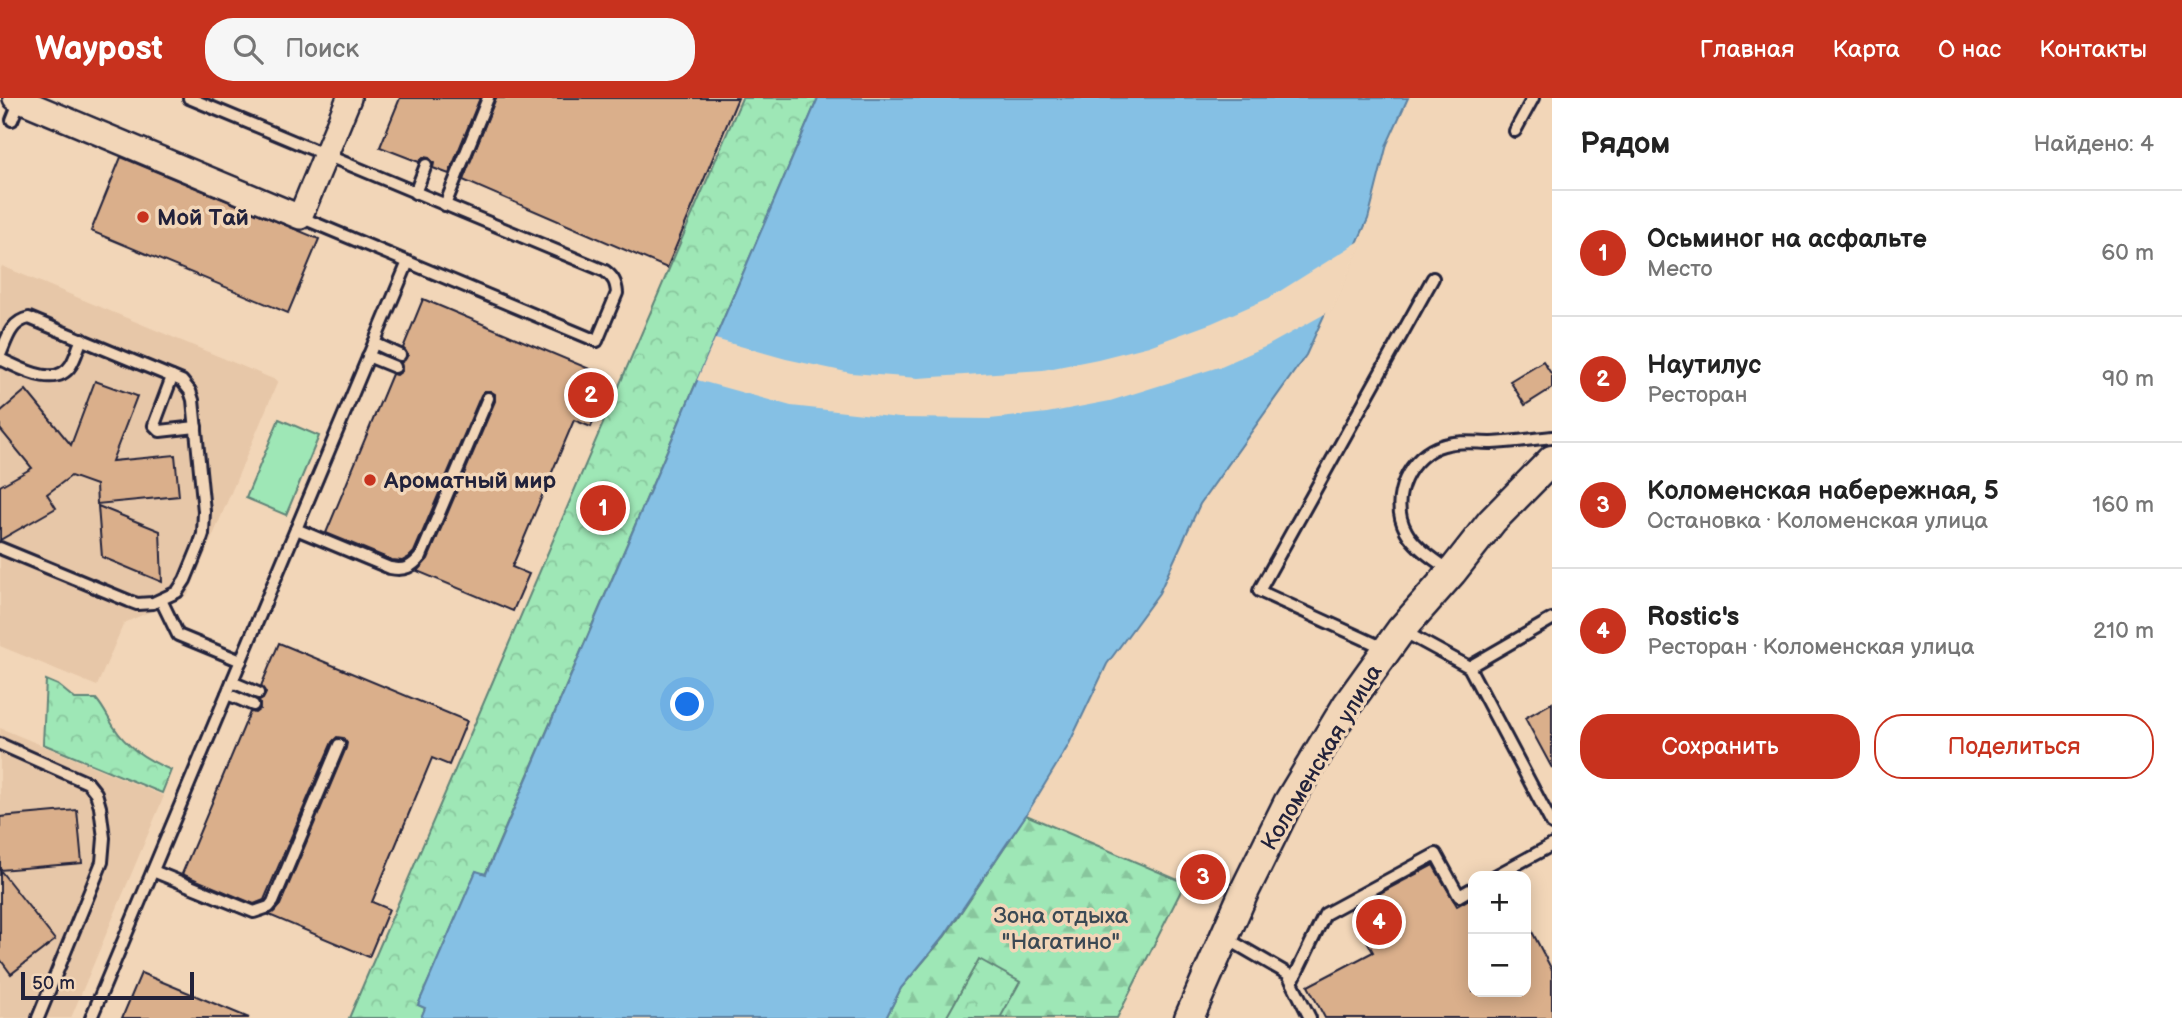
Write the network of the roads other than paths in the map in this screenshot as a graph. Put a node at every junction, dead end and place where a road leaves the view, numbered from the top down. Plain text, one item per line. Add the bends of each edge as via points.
1 (189, 98) edge
2 (349, 98) edge
3 (488, 98) edge
4 (1533, 98) edge
5 (16, 106) edge
6 (1515, 131) dead end
7 (326, 155) junction
8 (426, 165) dead end
9 (415, 192) junction
10 (445, 205) junction
11 (300, 217) junction
12 (408, 262) junction
13 (1433, 278) dead end
14 (82, 339) junction
15 (374, 343) junction
16 (400, 355) dead end
17 (368, 356) junction
18 (0, 357) edge
19 (395, 367) dead end
20 (173, 377) junction
21 (488, 398) dead end
22 (196, 427) junction
23 (1552, 437) edge
24 (1552, 460) edge
25 (296, 529) junction
26 (0, 548) edge
27 (1452, 572) junction
28 (161, 600) junction
29 (1552, 619) edge
30 (1394, 640) junction
31 (240, 661) junction
32 (1469, 667) junction
33 (232, 682) junction
34 (258, 693) dead end
35 (227, 694) junction
36 (253, 705) dead end
37 (0, 744) edge
38 (339, 745) dead end
39 (1552, 824) edge
40 (1552, 845) edge
41 (153, 871) junction
42 (1504, 871) edge
43 (1468, 891) edge
44 (1224, 937) junction
45 (1292, 982) junction
46 (95, 1017) edge
47 (38, 1018) edge
48 (1189, 1018) edge
49 (1310, 1018) edge

1 - 7 lane
2 - 7 street
3 - 10 lane
4 - 6 lane
5 - 11 street
7 - 9 lane
7 - 11 street
8 - 9 lane
9 - 10 lane
10 - 12 lane via 612,276 617,293 597,341
11 - 12 lane
12 - 15 lane
13 - 30 lane via 1259,591
14 - 18 lane via 70,367 50,377
14 - 18 lane via 29,318 12,327
14 - 20 lane
15 - 16 lane
15 - 17 lane
17 - 19 lane
17 - 25 lane
20 - 22 lane via 190,391
20 - 22 lane via 154,425 160,431
21 - 25 lane via 415,564 400,570 390,568
22 - 28 lane via 203,534 181,588
23 - 27 lane via 1466,441 1442,445 1420,456 1404,480 1399,510 1406,533
24 - 27 street, Коломенская улица via 1492,521
25 - 31 lane
26 - 28 lane via 137,604
27 - 30 street, Коломенская улица
28 - 31 lane via 178,635
29 - 32 lane
30 - 32 lane
30 - 44 street, Коломенская улица via 1347,705 1288,803
31 - 33 lane
32 - 39 lane
33 - 34 lane
33 - 35 lane
35 - 36 lane
35 - 41 lane
37 - 47 lane via 88,783 100,807 104,838 99,873
38 - 41 lane via 269,907 254,912
40 - 42 lane
41 - 46 lane
43 - 45 lane via 1458,896 1436,854 1325,914
44 - 45 lane via 1288,974
44 - 48 street, Коломенская улица
45 - 49 lane

